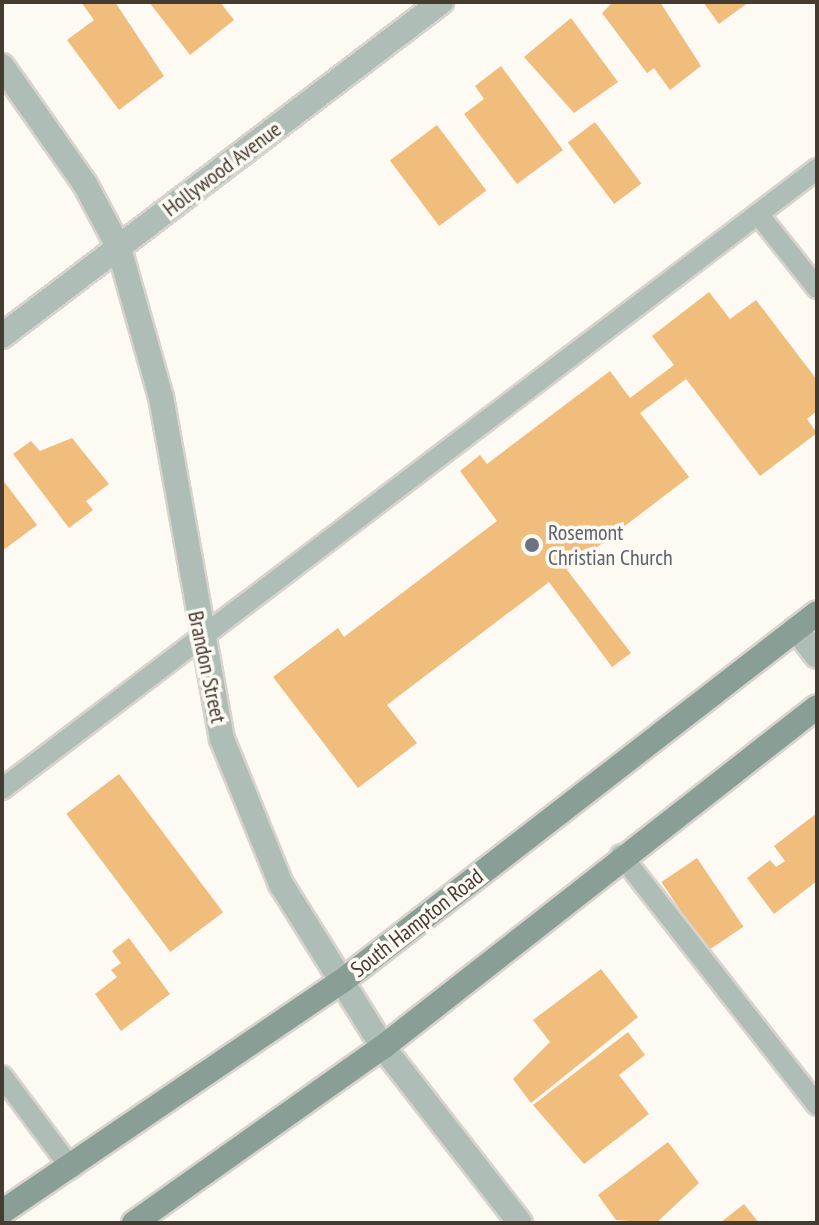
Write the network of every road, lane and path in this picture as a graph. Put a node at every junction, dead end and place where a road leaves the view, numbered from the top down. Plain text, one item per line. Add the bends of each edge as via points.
1 (441, 2) edge
2 (2, 66) edge
3 (817, 169) edge
4 (758, 214) junction
5 (119, 248) junction
6 (817, 288) edge
7 (2, 336) edge
8 (817, 613) edge
9 (796, 629) junction
10 (199, 641) junction
11 (817, 656) edge
12 (817, 707) edge
13 (2, 789) edge
14 (621, 855) junction
15 (341, 982) junction
16 (383, 1047) junction
17 (2, 1076) edge
18 (817, 1105) edge
19 (71, 1168) junction
20 (2, 1212) edge
21 (139, 1222) edge
22 (520, 1223) edge

1 - 5 street, Hollywood Avenue
2 - 5 street, Brandon Street via 85,184
3 - 4 lane
4 - 6 lane
4 - 10 lane
5 - 7 street, Hollywood Avenue
5 - 10 street, Brandon Street via 161,397
8 - 9 main road, South Hampton Road
9 - 11 street
9 - 15 main road, South Hampton Road
10 - 13 lane
10 - 15 street, Brandon Street via 222,739 281,884
12 - 14 main road
14 - 16 main road
14 - 18 lane
15 - 16 street, Brandon Street
15 - 19 main road, South Hampton Road
16 - 21 main road
16 - 22 street, Brandon Street
17 - 19 lane
19 - 20 main road, South Hampton Road

